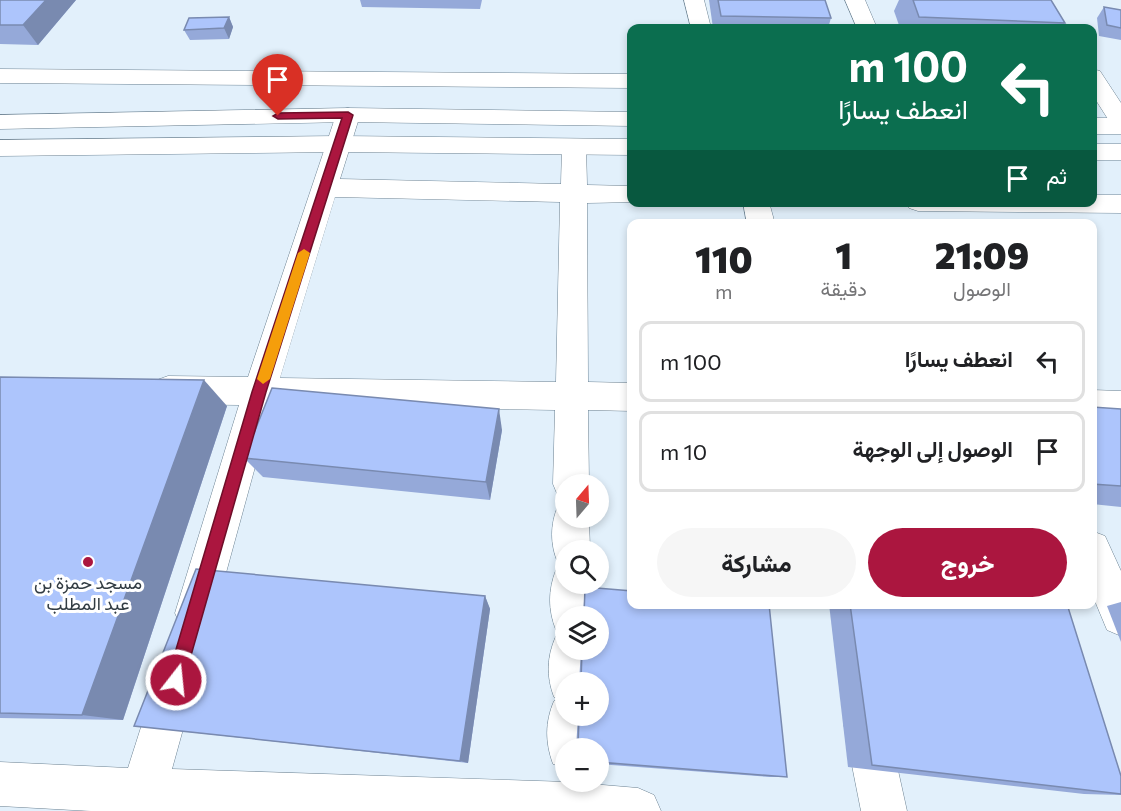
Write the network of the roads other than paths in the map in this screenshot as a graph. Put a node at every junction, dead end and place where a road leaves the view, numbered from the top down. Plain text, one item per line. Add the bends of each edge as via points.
1 (694, 0) edge
2 (855, 0) edge
3 (700, 24) edge
4 (865, 24) edge
5 (0, 76) edge
6 (627, 81) edge
7 (1101, 83) edge
8 (627, 120) edge
9 (0, 122) edge
10 (1121, 124) edge
11 (1097, 126) edge
12 (343, 130) junction
13 (574, 147) junction
14 (627, 147) edge
15 (0, 148) edge
16 (1097, 152) edge
17 (1121, 152) edge
18 (325, 188) junction
19 (574, 193) junction
20 (627, 195) edge
21 (1097, 204) edge
22 (1121, 204) edge
23 (141, 390) edge
24 (259, 392) junction
25 (572, 396) junction
26 (627, 397) edge
27 (1097, 404) edge
28 (1121, 405) edge
29 (572, 474) edge
30 (1097, 561) edge
31 (1121, 616) edge
32 (858, 685) edge
33 (0, 784) edge
34 (568, 799) edge
35 (141, 801) edge
36 (638, 811) edge
37 (884, 811) edge

1 - 3 street
2 - 4 street
5 - 6 street
7 - 10 street
8 - 12 street
9 - 12 street
10 - 11 street
12 - 13 street
12 - 15 street
12 - 18 street
13 - 14 street
13 - 19 street
16 - 17 street
18 - 19 street
18 - 24 street
19 - 20 street
19 - 25 street
21 - 22 street
23 - 24 street
24 - 25 street
24 - 35 street
25 - 26 street
25 - 29 street
27 - 28 street
30 - 31 street
32 - 37 street
33 - 35 street
34 - 35 street
34 - 36 street

